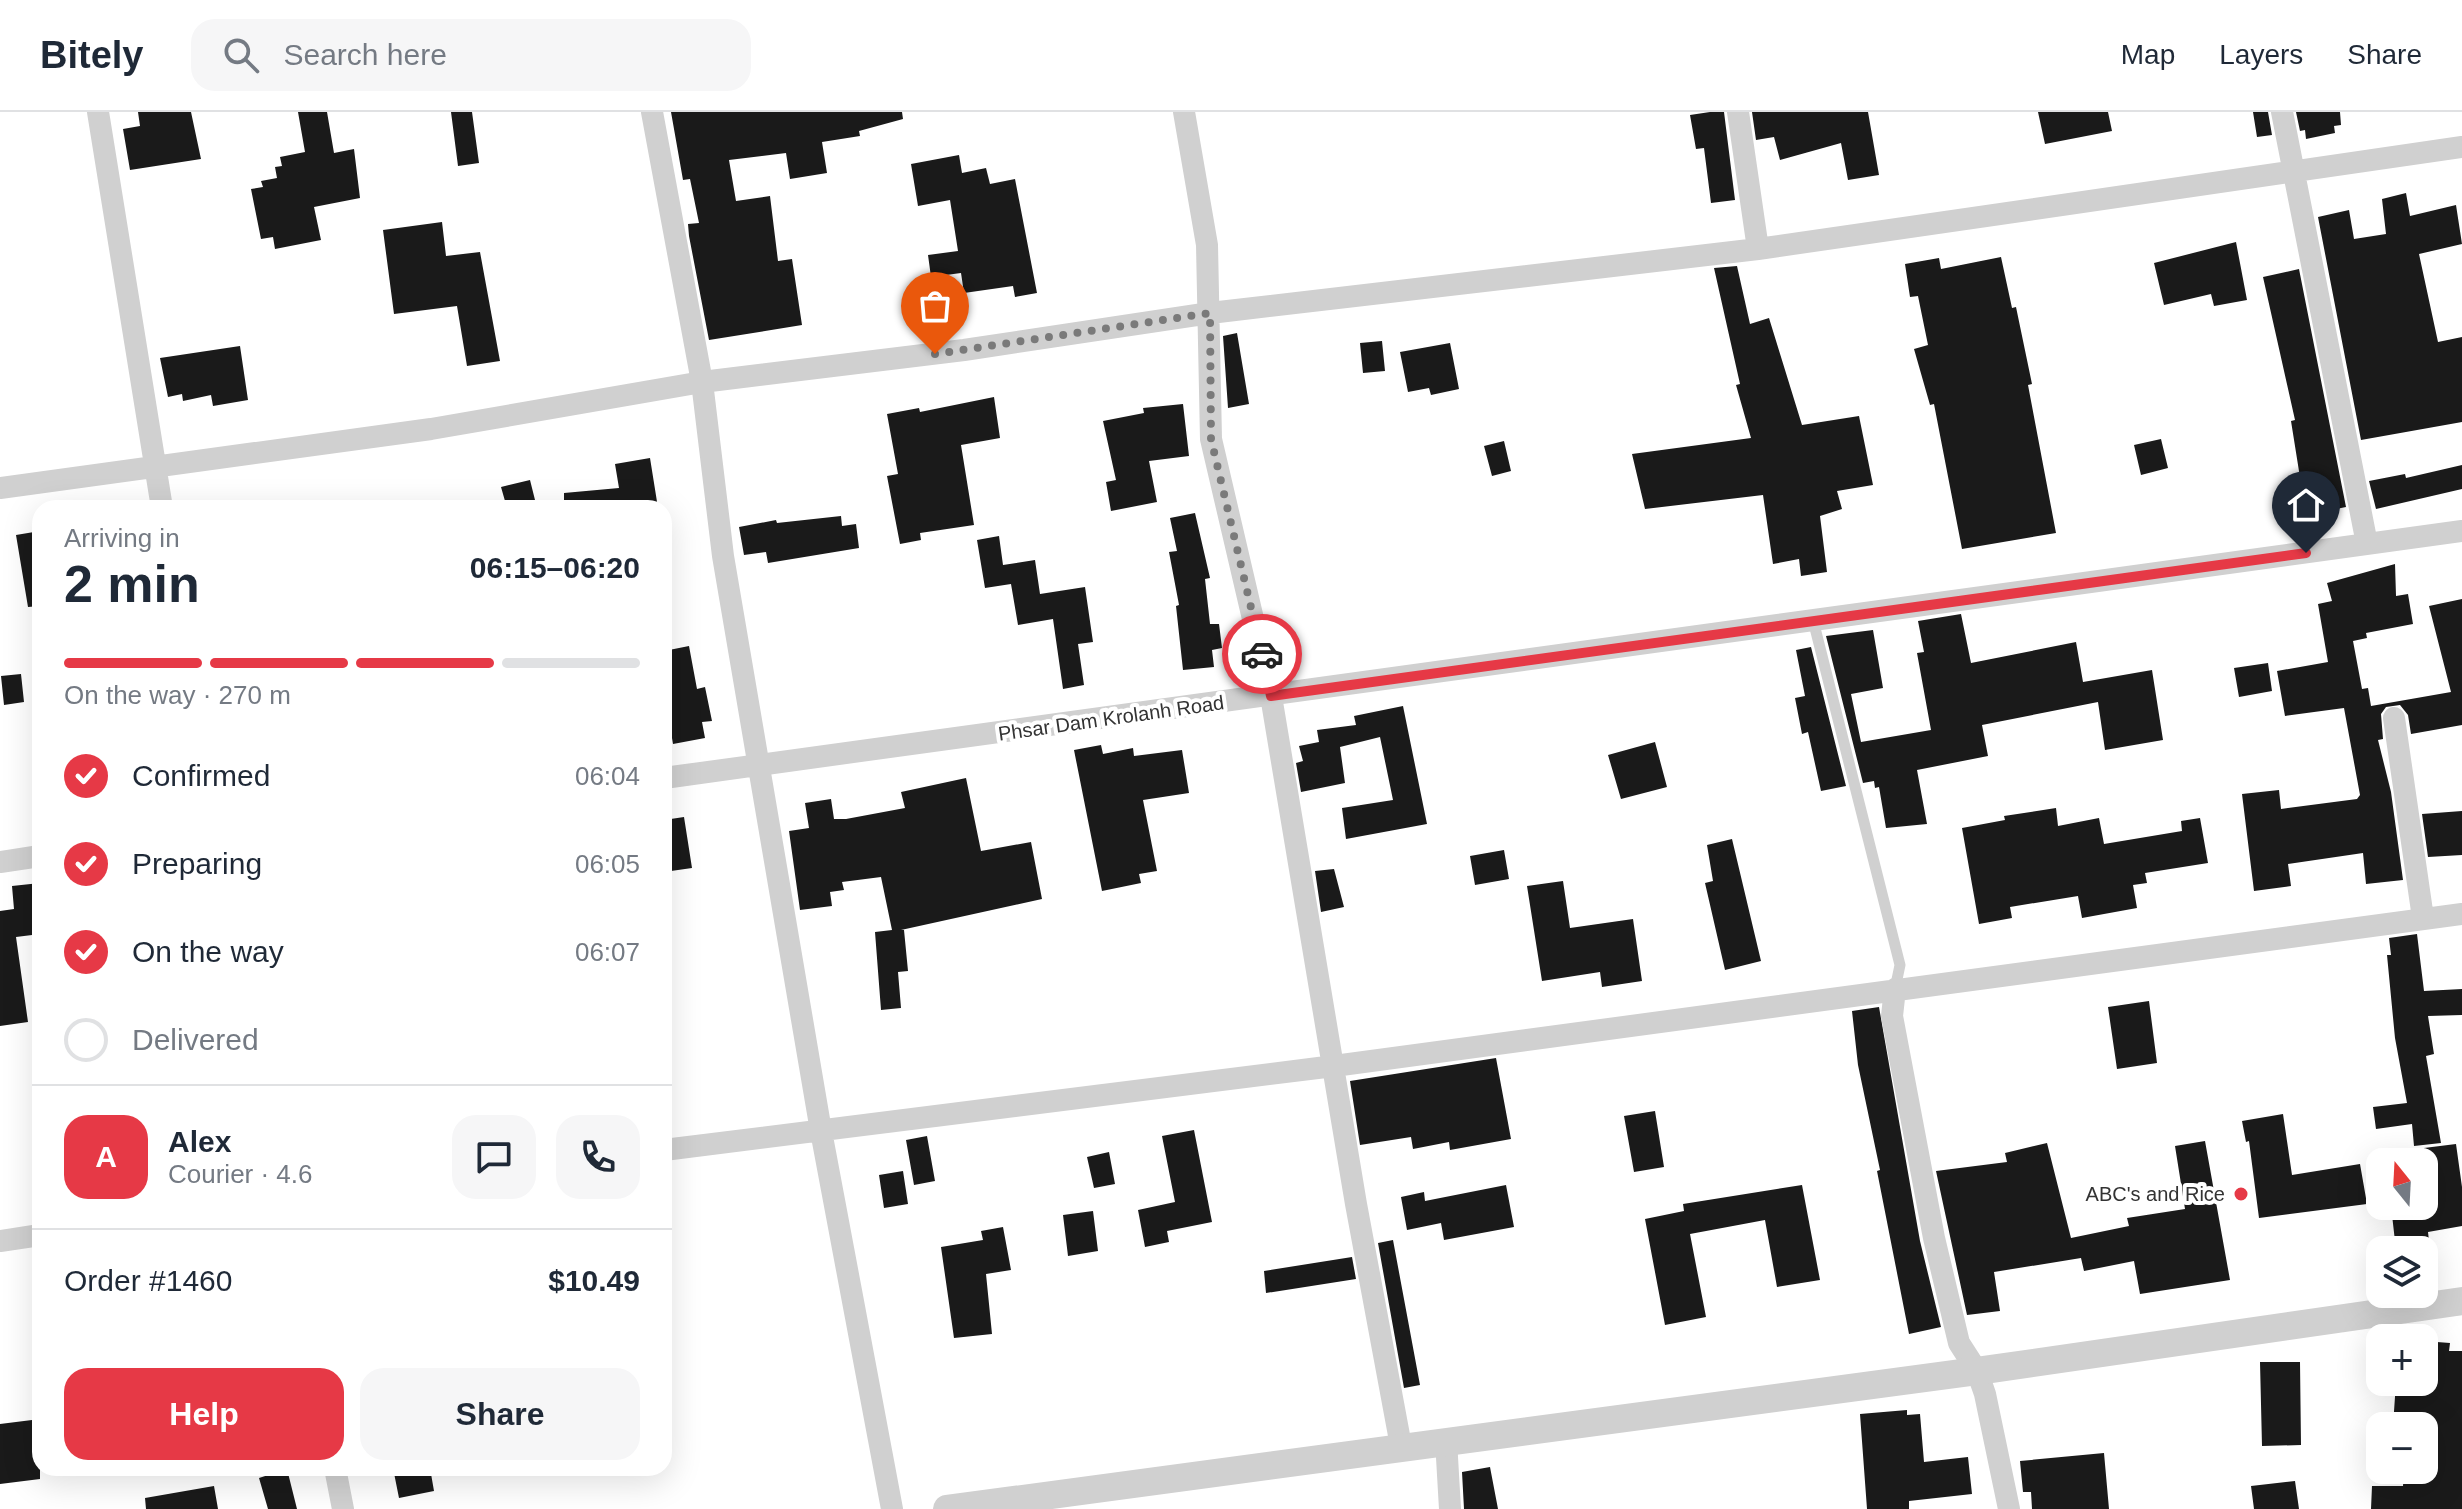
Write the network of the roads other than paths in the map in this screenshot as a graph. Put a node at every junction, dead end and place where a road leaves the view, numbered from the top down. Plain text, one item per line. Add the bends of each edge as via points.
1 (98, 112) edge
2 (652, 112) edge
3 (1184, 112) edge
4 (1738, 112) edge
5 (2282, 112) edge
6 (2462, 147) edge
7 (2293, 174) junction
8 (1758, 249) junction
9 (1210, 313) junction
10 (702, 382) junction
11 (157, 464) junction
12 (0, 488) edge
13 (161, 500) edge
14 (2462, 531) edge
15 (2367, 544) junction
16 (1813, 620) junction
17 (1271, 696) junction
18 (2394, 718) dead end
19 (761, 767) junction
20 (672, 777) edge
21 (32, 857) edge
22 (0, 862) edge
23 (2462, 914) edge
24 (2423, 918) junction
25 (1895, 989) junction
26 (1334, 1066) junction
27 (821, 1131) junction
28 (672, 1149) edge
29 (32, 1236) edge
30 (0, 1241) edge
31 (2462, 1301) edge
32 (1977, 1371) junction
33 (1446, 1440) junction
34 (1401, 1446) junction
35 (337, 1476) edge
36 (343, 1509) edge
37 (892, 1509) edge
38 (947, 1509) edge
39 (1450, 1509) edge
40 (2009, 1509) edge

1 - 11 street
2 - 10 street
3 - 9 street via 1207,245
4 - 8 street
5 - 7 street
6 - 7 street
7 - 8 street
7 - 15 street
8 - 9 street
9 - 10 street
9 - 17 street via 1211,439
10 - 11 street via 431,429
10 - 19 street via 723,556
11 - 12 street
11 - 13 street
14 - 15 street, Phsar Dam Krolanh Road
15 - 16 street, Phsar Dam Krolanh Road
16 - 17 street, Phsar Dam Krolanh Road
16 - 25 lane via 1900,965
17 - 19 street, Phsar Dam Krolanh Road
17 - 26 street
18 - 24 street
19 - 20 street, Phsar Dam Krolanh Road
19 - 27 street
21 - 22 street
23 - 24 street
24 - 25 street
25 - 26 street
25 - 32 street via 1892,1016 1934,1238 1959,1343
26 - 27 street
26 - 34 street
27 - 28 street
27 - 37 street
29 - 30 street
31 - 32 street
32 - 33 street
32 - 40 street
33 - 34 street
33 - 39 street
34 - 38 street
35 - 36 street

